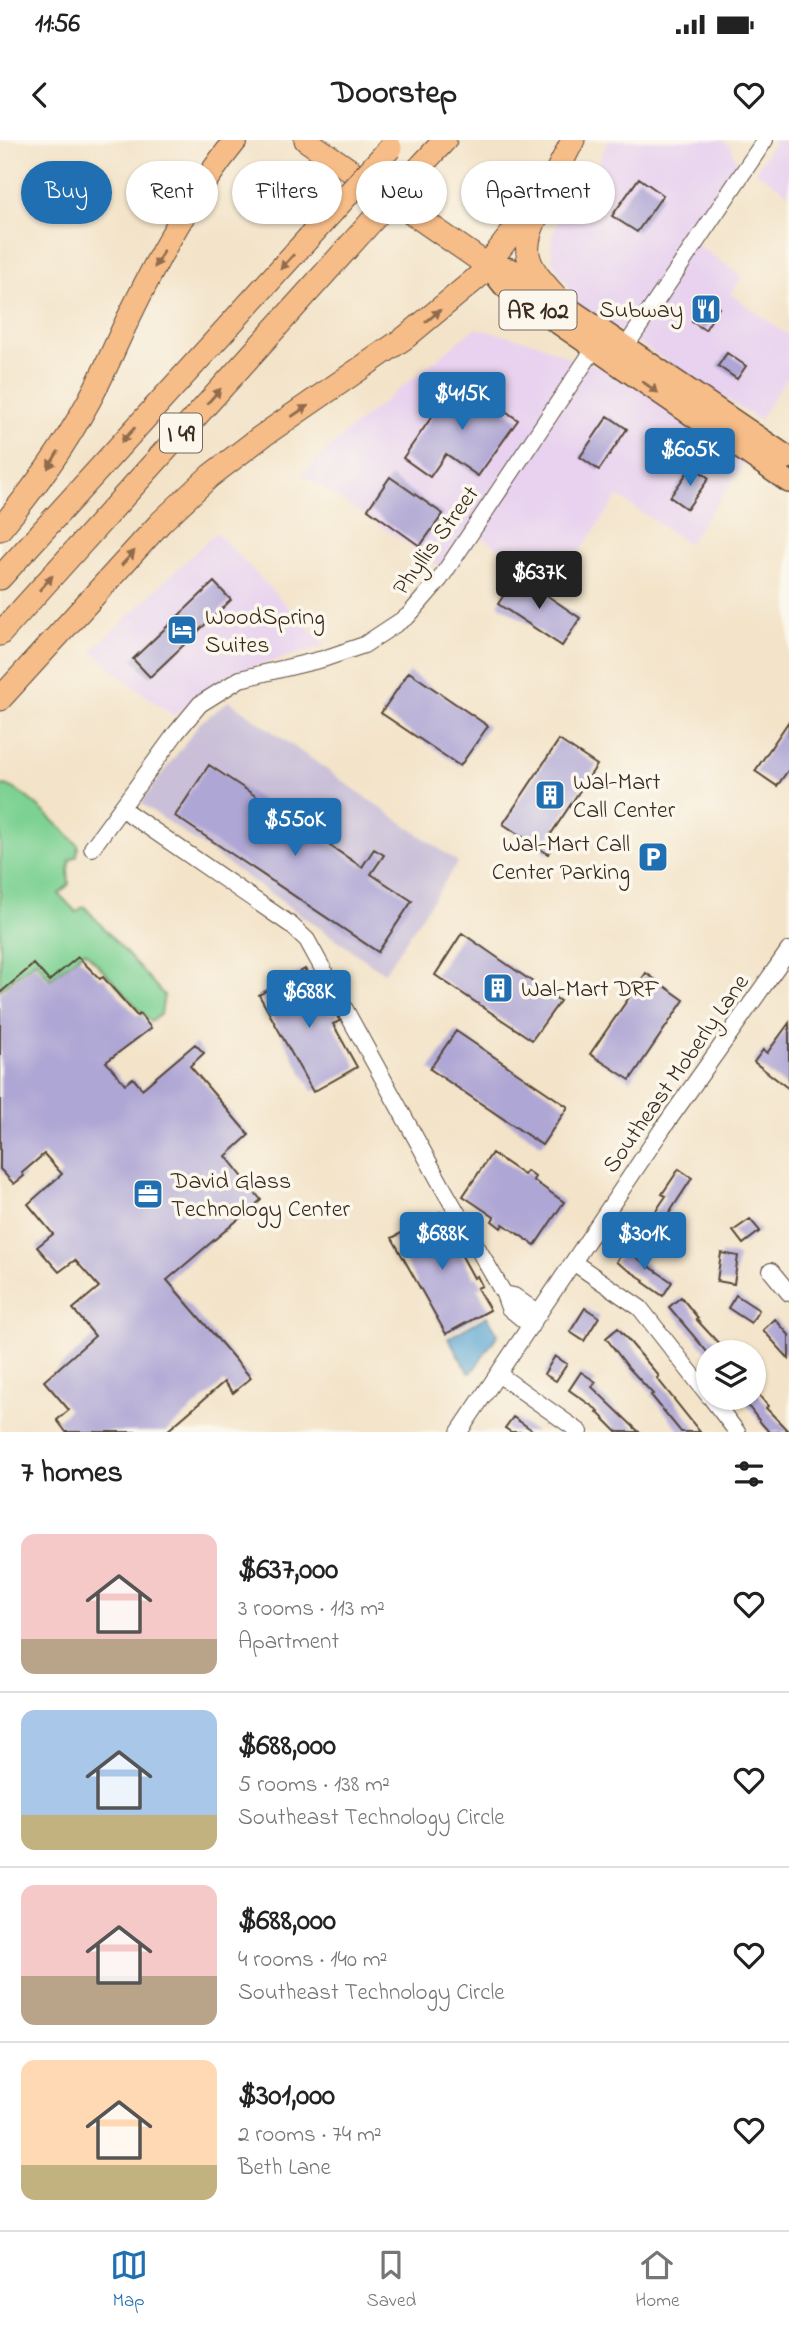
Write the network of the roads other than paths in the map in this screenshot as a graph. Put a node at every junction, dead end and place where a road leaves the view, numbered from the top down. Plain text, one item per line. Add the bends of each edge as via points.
1 (306, 140) edge
2 (445, 140) edge
3 (573, 140) edge
4 (765, 140) edge
5 (230, 144) edge
6 (394, 144) edge
7 (562, 161) edge
8 (519, 224) edge
9 (533, 224) edge
10 (487, 265) junction
11 (559, 300) junction
12 (600, 340) junction
13 (626, 346) junction
14 (789, 458) edge
15 (789, 482) edge
16 (0, 529) edge
17 (0, 578) edge
18 (0, 634) edge
19 (0, 699) edge
20 (121, 808) junction
21 (92, 848) dead end
22 (789, 950) edge
23 (573, 1262) junction
24 (771, 1271) dead end
25 (789, 1293) edge
26 (535, 1320) junction
27 (498, 1374) junction
28 (696, 1379) edge
29 (720, 1410) edge
30 (459, 1432) edge
31 (580, 1432) edge
32 (737, 1432) edge

1 - 10 highway
18 -> 2 highway, I 49, bridge
3 - 7 highway
4 - 13 street
5 -> 16 highway via 174,230 86,406 42,476
6 -> 17 highway, I 49, bridge
8 - 10 highway
9 - 11 highway via 526,253 534,271
10 - 11 main road, AR 102 via 511,269
10 - 12 main road, AR 102 via 504,286
19 -> 10 highway via 193,491 406,337
11 - 12 main road, AR 102
12 - 13 main road, AR 102
12 -> 15 main road, AR 102
12 - 20 street, Phyllis Street via 440,579 408,616 364,645 240,679 200,704
13 - 14 main road, AR 102
20 - 21 street, Phyllis Street
20 - 26 street via 292,925 307,940 509,1308
22 - 23 street, Southeast Moberly Lane
23 - 26 street, Southeast Moberly Lane
23 - 28 street via 640,1308
24 - 25 street
26 - 27 street, Southeast Moberly Lane
27 - 30 street, Southeast Moberly Lane
27 - 31 street
29 - 32 street

